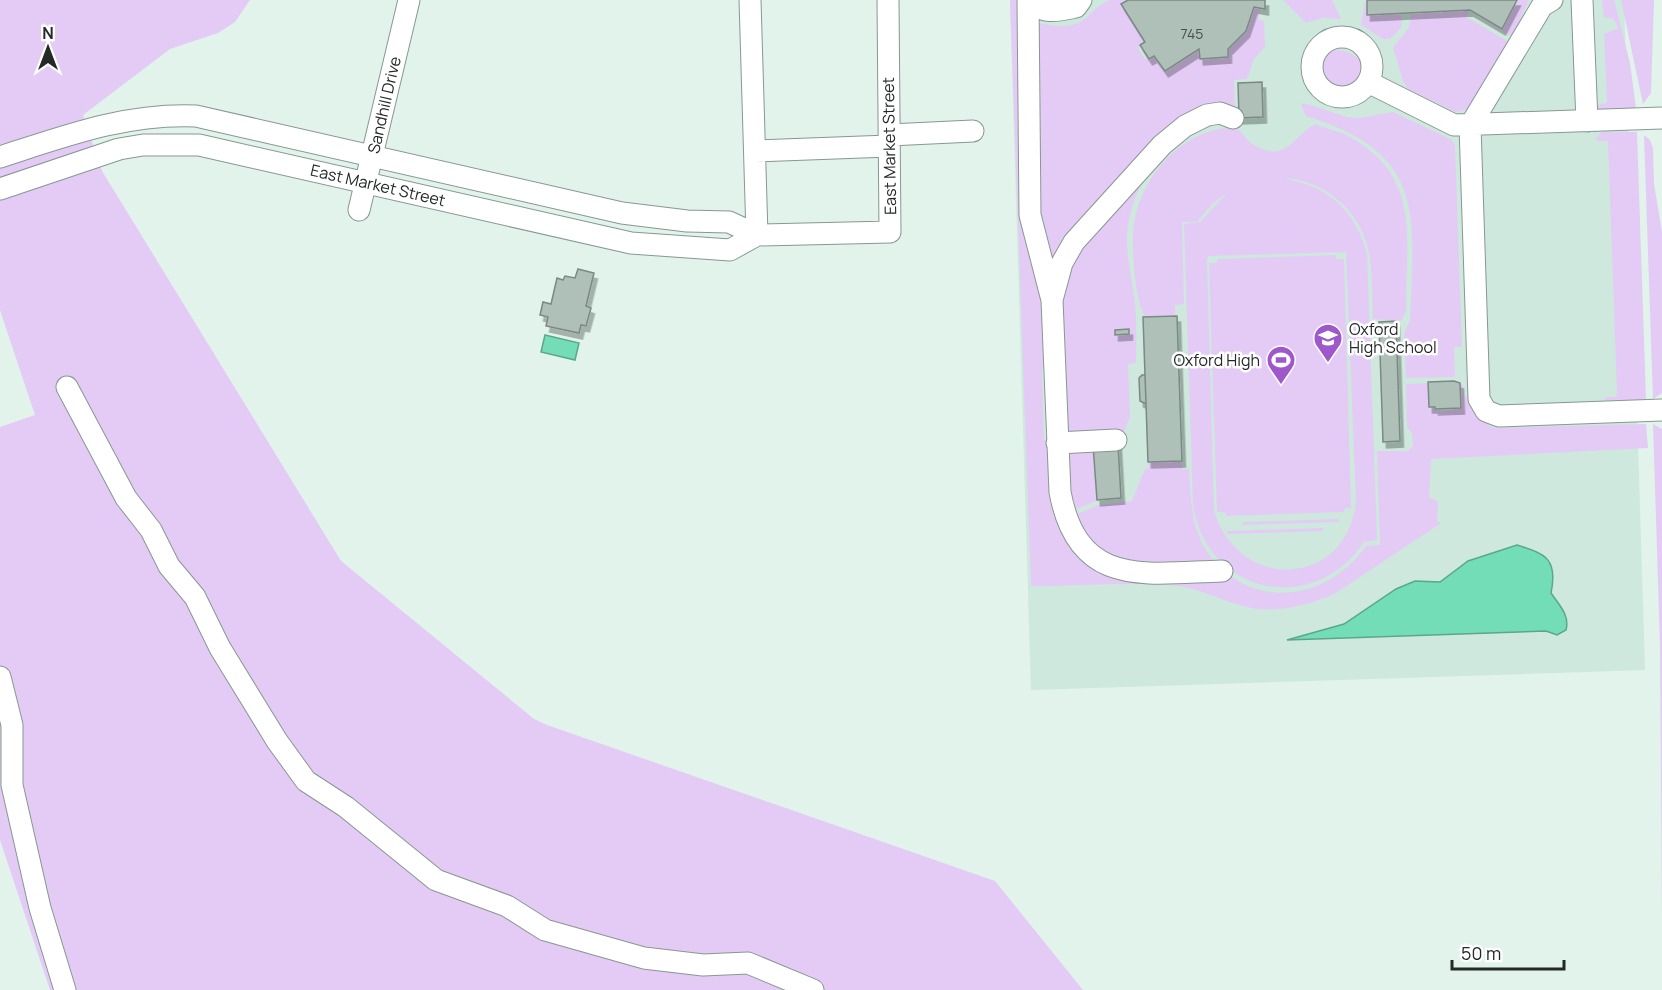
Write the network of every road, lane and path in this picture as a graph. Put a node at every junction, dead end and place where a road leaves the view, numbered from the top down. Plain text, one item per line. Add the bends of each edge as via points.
1 (409, 0) edge
2 (750, 0) edge
3 (888, 0) edge
4 (1030, 0) edge
5 (1081, 0) edge
6 (1552, 0) edge
7 (1582, 0) edge
8 (1368, 82) dead end
9 (1233, 118) dead end
10 (1662, 118) edge
11 (1587, 121) junction
12 (1470, 126) junction
13 (973, 131) dead end
14 (889, 140) junction
15 (755, 151) junction
16 (372, 156) junction
17 (0, 157) edge
18 (366, 181) junction
19 (0, 189) edge
20 (538, 194) junction
21 (359, 210) dead end
22 (531, 220) junction
23 (757, 235) junction
24 (1052, 300) junction
25 (67, 387) dead end
26 (1662, 410) edge
27 (1116, 440) dead end
28 (1057, 443) junction
29 (1222, 571) dead end
30 (0, 677) edge
31 (65, 990) edge
32 (813, 990) edge

1 - 16 street, Sandhill Drive
2 - 15 street
3 - 14 street, East Market Street
4 - 5 street via 1050,12 1076,7
4 - 24 street via 1030,215
6 - 12 street via 1542,6
7 - 11 street
8 - 12 street via 1454,125
9 - 24 street via 1220,113 1207,115 1185,126 1162,145 1074,242 1062,262
10 - 11 street
11 - 12 street
12 - 26 street via 1478,393 1482,405 1492,415 1511,417
13 - 14 street
14 - 15 street
14 - 23 street, East Market Street via 890,232
15 - 23 street
16 - 17 street, East Market Street via 217,119 174,115 124,119
16 - 18 street, Sandhill Drive
16 - 20 street, East Market Street
18 - 19 street, East Market Street via 224,149 174,144 119,149
18 - 21 street, Sandhill Drive
18 - 22 street, East Market Street
20 - 22 street
20 - 23 street, East Market Street via 654,218 729,222
22 - 23 street, East Market Street via 631,243 701,250 730,250
24 - 28 street
25 - 32 street via 126,498 151,530 169,566 195,597 220,648 306,781 346,807 436,880 507,906 545,930 644,958 703,965 748,963
27 - 28 street
28 - 29 street via 1064,515 1074,536 1093,557 1116,569 1141,573
30 - 31 street via 12,725 12,785 40,908

